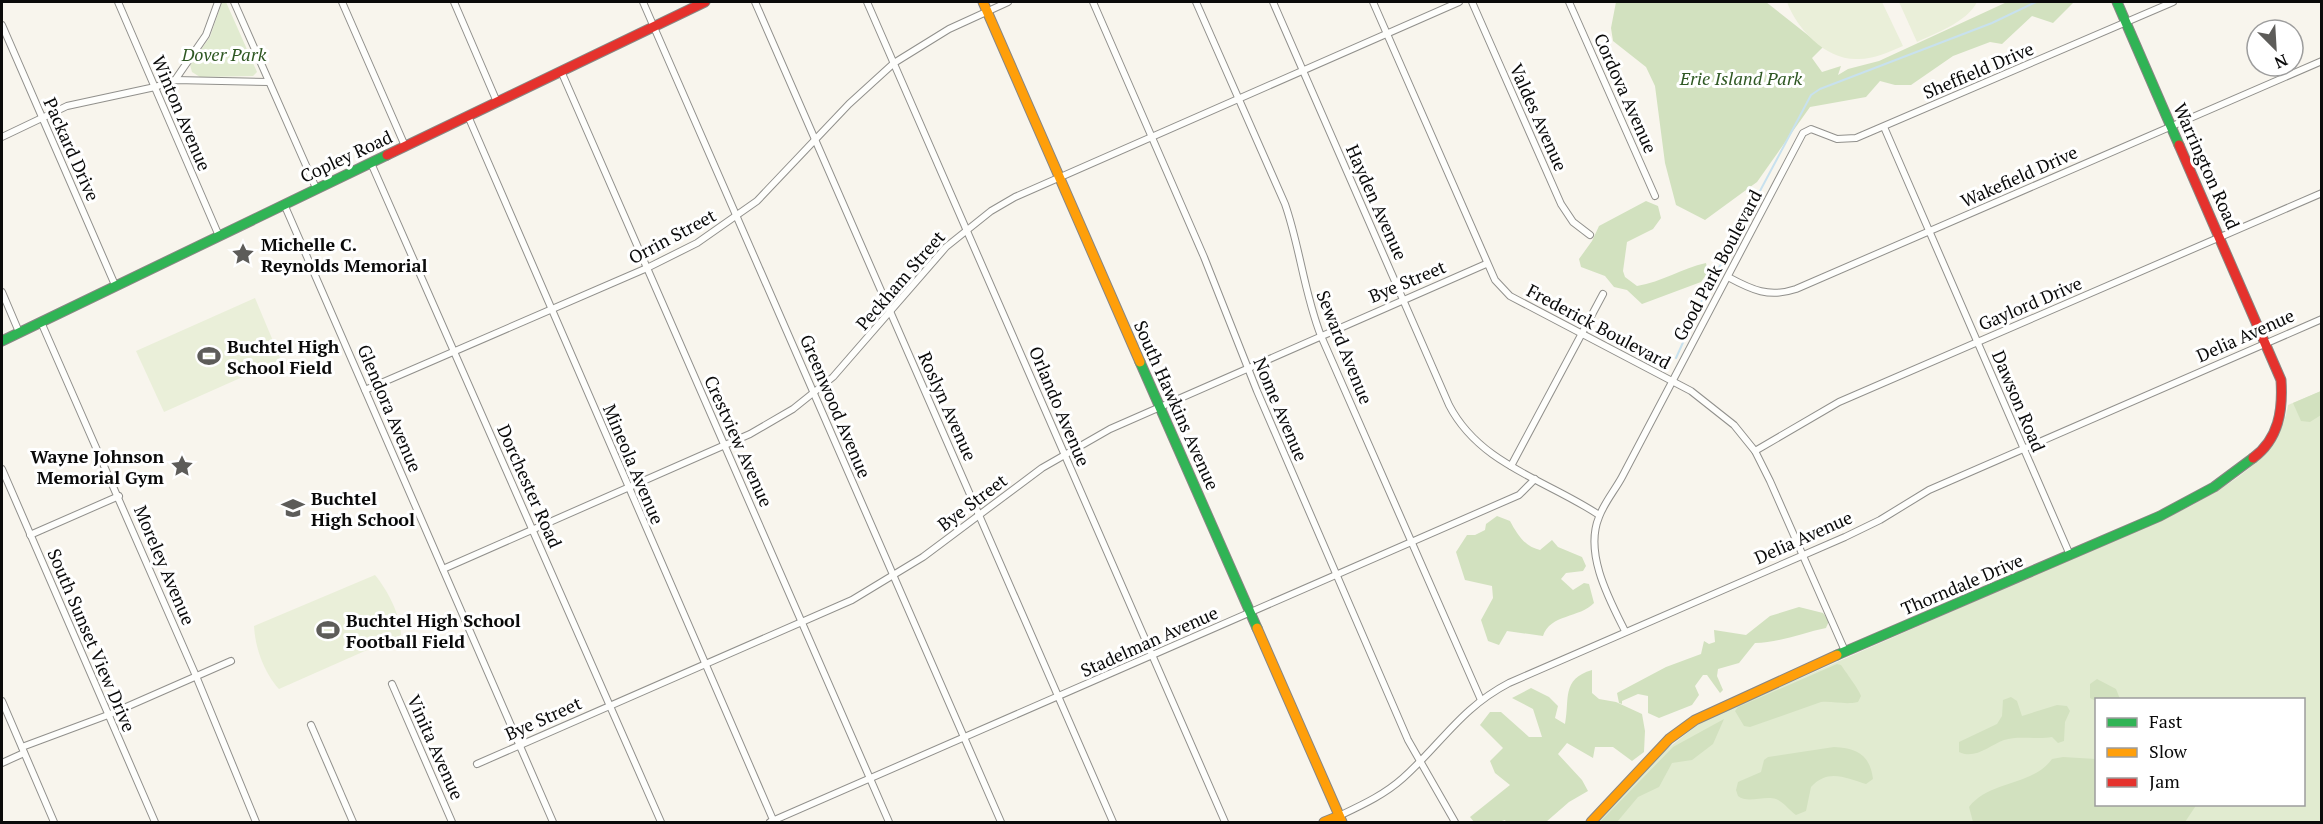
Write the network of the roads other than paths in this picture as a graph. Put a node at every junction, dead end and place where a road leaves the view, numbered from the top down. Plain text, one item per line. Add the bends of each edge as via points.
1 (118, 2) edge
2 (218, 2) edge
3 (234, 2) edge
4 (342, 2) edge
5 (454, 2) edge
6 (643, 2) edge
7 (705, 2) edge
8 (755, 2) edge
9 (867, 2) edge
10 (1008, 2) edge
11 (1093, 2) edge
12 (1196, 2) edge
13 (1273, 2) edge
14 (1373, 2) edge
15 (1460, 2) edge
16 (1472, 2) edge
17 (1569, 2) edge
18 (2117, 2) edge
19 (2173, 2) edge
20 (985, 6) edge
21 (2126, 22) junction
22 (2, 25) edge
23 (654, 26) junction
24 (1387, 34) junction
25 (2322, 61) edge
26 (894, 63) junction
27 (1304, 69) junction
28 (561, 71) junction
29 (175, 80) junction
30 (269, 82) junction
31 (155, 87) junction
32 (1238, 97) junction
33 (497, 102) junction
34 (41, 116) junction
35 (468, 116) junction
36 (1884, 127) junction
37 (2171, 127) junction
38 (1152, 135) junction
39 (2, 137) edge
40 (815, 140) junction
41 (1799, 141) joint
42 (405, 146) junction
43 (371, 163) junction
44 (1059, 176) junction
45 (316, 188) junction
46 (2322, 193) edge
47 (1655, 196) dead end
48 (284, 204) junction
49 (737, 217) junction
50 (967, 228) junction
51 (1929, 232) junction
52 (1590, 235) dead end
53 (219, 236) junction
54 (2220, 237) junction
55 (1486, 264) junction
56 (647, 268) junction
57 (1728, 277) junction
58 (115, 285) junction
59 (2, 292) edge
60 (1604, 294) dead end
61 (1403, 300) junction
62 (553, 308) junction
63 (890, 312) junction
64 (2322, 319) edge
65 (41, 322) junction
66 (19, 333) junction
67 (1582, 333) junction
68 (1321, 336) junction
69 (2, 341) edge
70 (1977, 342) junction
71 (2266, 344) junction
72 (454, 351) junction
73 (1247, 368) junction
74 (1672, 382) junction
75 (365, 390) junction
76 (814, 394) junction
77 (1160, 406) junction
78 (725, 445) junction
79 (2024, 448) junction
80 (1755, 451) junction
81 (1064, 454) junction
82 (1511, 466) junction
83 (2, 470) edge
84 (1535, 479) junction
85 (628, 488) junction
86 (119, 496) junction
87 (979, 515) junction
88 (1599, 515) junction
89 (532, 530) junction
90 (30, 534) junction
91 (1412, 543) junction
92 (1803, 555) junction
93 (2070, 555) junction
94 (443, 569) junction
95 (894, 576) junction
96 (1336, 576) junction
97 (1250, 613) junction
98 (802, 622) junction
99 (1625, 631) junction
100 (1845, 651) junction
101 (1152, 656) junction
102 (231, 661) dead end
103 (705, 664) junction
104 (196, 676) junction
105 (392, 684) dead end
106 (1058, 697) junction
107 (1481, 700) junction
108 (2, 701) edge
109 (609, 705) junction
110 (108, 715) junction
111 (311, 725) dead end
112 (964, 738) junction
113 (519, 745) junction
114 (23, 750) junction
115 (2, 763) edge
116 (1419, 763) junction
117 (477, 764) dead end
118 (870, 780) junction
119 (1341, 819) edge
120 (54, 822) edge
121 (155, 822) edge
122 (256, 822) edge
123 (353, 822) edge
124 (452, 822) edge
125 (553, 822) edge
126 (661, 822) edge
127 (773, 822) edge
128 (889, 822) edge
129 (1001, 822) edge
130 (1113, 822) edge
131 (1225, 822) edge
132 (1324, 822) edge
133 (1455, 822) edge
134 (1591, 822) edge

1 - 31 street, Winton Avenue
2 - 29 street via 206,35
3 - 30 street
4 - 42 street
5 - 33 street
6 - 23 street, Greenwood Avenue
7 - 23 main road, Copley Road
8 - 40 street, Roslyn Avenue
9 - 26 street, Orlando Avenue
10 - 20 street, Orrin Street
11 - 38 street, Nome Avenue
12 - 32 street, Seward Avenue
13 - 27 street, Hayden Avenue
14 - 24 street, Frederick Boulevard
15 - 24 street, Peckham Street
16 - 52 street, Valdes Avenue via 1561,204 1573,222
17 - 47 street, Cordova Avenue
18 - 21 main road, Warrington Road
19 - 21 street, Sheffield Drive
20 - 26 street, Orrin Street
20 - 44 main road, South Hawkins Avenue
21 - 36 street, Sheffield Drive
21 - 37 main road, Warrington Road
22 - 34 street, Packard Drive
23 - 28 main road, Copley Road
23 - 49 street, Greenwood Avenue
24 - 27 street, Peckham Street
24 - 55 street, Frederick Boulevard
25 - 37 street, Wakefield Drive
26 - 40 street, Orrin Street
26 - 50 street, Orlando Avenue
27 - 32 street, Peckham Street
27 - 61 street, Hayden Avenue
28 - 33 main road, Copley Road
28 - 56 street, Crestview Avenue
29 - 30 street
29 - 31 street
30 - 45 street
31 - 34 street via 67,106
31 - 53 street, Winton Avenue
32 - 38 street, Peckham Street
32 - 68 street, Seward Avenue via 1288,213
33 - 35 main road, Copley Road
34 - 39 street
34 - 58 street, Packard Drive
35 - 42 main road, Copley Road
35 - 62 street, Mineola Avenue
36 - 41 street, Sheffield Drive via 1846,139 1810,129
36 - 51 street, Dawson Road
37 - 51 street, Wakefield Drive
37 - 54 main road, Warrington Road
38 - 44 street, Peckham Street
38 - 73 street, Nome Avenue
40 - 49 street, Orrin Street via 770,189
40 - 63 street, Roslyn Avenue
41 - 57 street, Good Park Boulevard
42 - 43 main road, Copley Road
43 - 45 main road, Copley Road
43 - 72 street, Dorchester Road
44 - 50 street, Peckham Street via 1015,197
44 - 77 main road, South Hawkins Avenue
45 - 48 main road, Copley Road
46 - 54 street, Gaylord Drive
48 - 53 main road, Copley Road
48 - 75 street, Glendora Avenue
49 - 56 street, Orrin Street
49 - 76 street, Greenwood Avenue
50 - 63 street, Peckham Street via 934,259
50 - 81 street, Orlando Avenue
51 - 57 street, Wakefield Drive via 1784,293 1761,293
51 - 70 street, Dawson Road
53 - 58 main road, Copley Road
54 - 70 street, Gaylord Drive
54 - 71 main road, Warrington Road
55 - 61 street, Bye Street
55 - 67 street, Frederick Boulevard via 1510,296
56 - 62 street, Orrin Street
56 - 78 street, Crestview Avenue
57 - 74 street, Good Park Boulevard
58 - 65 main road, Copley Road
59 - 66 street
60 - 67 street
61 - 68 street, Bye Street
61 - 82 street, Hayden Avenue via 1460,424 1484,450
62 - 72 street, Orrin Street
62 - 85 street, Mineola Avenue
63 - 76 street, Peckham Street via 847,363
63 - 87 street, Roslyn Avenue
64 - 71 street, Delia Avenue
65 - 66 main road, Copley Road
65 - 86 street, Moreley Avenue
66 - 69 main road, Copley Road
67 - 74 street, Frederick Boulevard
67 - 82 street
68 - 73 street, Bye Street
68 - 91 street, Seward Avenue
70 - 79 street, Dawson Road
70 - 80 street, Gaylord Drive via 1839,402
71 - 79 street, Delia Avenue
71 - 93 main road, Thorndale Drive via 2283,394 2280,419 2268,444 2226,479 2188,502
72 - 75 street, Orrin Street
72 - 89 street, Dorchester Road
73 - 77 street, Bye Street
73 - 96 street, Nome Avenue
74 - 80 street, Frederick Boulevard via 1722,413
74 - 88 street, Good Park Boulevard
75 - 94 street, Glendora Avenue
76 - 78 street, Peckham Street via 779,418
76 - 95 street, Greenwood Avenue
77 - 81 street, Bye Street
77 - 97 main road, South Hawkins Avenue
78 - 85 street, Peckham Street
78 - 98 street, Crestview Avenue
79 - 92 street, Delia Avenue via 1929,490 1869,526
79 - 93 street, Dawson Road
80 - 92 street, Frederick Boulevard
81 - 87 street, Bye Street
81 - 101 street, Orlando Avenue
82 - 84 street, Hayden Avenue
83 - 90 street, South Sunset View Drive
84 - 88 street, Hayden Avenue
84 - 91 street, Stadelman Avenue via 1519,495
85 - 89 street, Peckham Street
85 - 103 street, Mineola Avenue
86 - 90 street
86 - 104 street, Moreley Avenue
87 - 95 street, Bye Street
87 - 106 street, Roslyn Avenue
88 - 99 street, Good Park Boulevard via 1597,561
89 - 94 street, Peckham Street
89 - 109 street, Dorchester Road
90 - 110 street, South Sunset View Drive
91 - 96 street, Stadelman Avenue
91 - 107 street, Seward Avenue
92 - 99 street, Delia Avenue
92 - 100 street, Frederick Boulevard
93 - 100 main road, Thorndale Drive
94 - 113 street, Glendora Avenue
95 - 98 street, Bye Street
95 - 112 street, Greenwood Avenue
96 - 97 street, Stadelman Avenue
96 - 116 street, Nome Avenue
97 - 101 street, Stadelman Avenue
97 - 119 main road, South Hawkins Avenue
98 - 103 street, Bye Street
98 - 118 street, Crestview Avenue
99 - 107 street, Delia Avenue via 1509,682
100 - 134 main road, Thorndale Drive via 1684,727
101 - 106 street, Stadelman Avenue
101 - 131 street, Orlando Avenue
102 - 104 street
103 - 109 street, Bye Street
103 - 127 street, Mineola Avenue
104 - 110 street
104 - 122 street, Moreley Avenue
105 - 124 street, Vinita Avenue
106 - 112 street, Stadelman Avenue
106 - 130 street, Roslyn Avenue
107 - 116 street, Delia Avenue via 1454,722
108 - 114 street
109 - 113 street, Bye Street
109 - 126 street, Dorchester Road
110 - 114 street
110 - 121 street, South Sunset View Drive
111 - 123 street
112 - 118 street, Stadelman Avenue
112 - 129 street, Greenwood Avenue
113 - 117 street, Bye Street
113 - 125 street, Glendora Avenue
114 - 115 street
114 - 120 street
116 - 119 street, Delia Avenue via 1382,794
116 - 133 street, Nome Avenue
118 - 127 street, Stadelman Avenue
118 - 128 street, Crestview Avenue
119 - 132 main road, Delia Avenue

